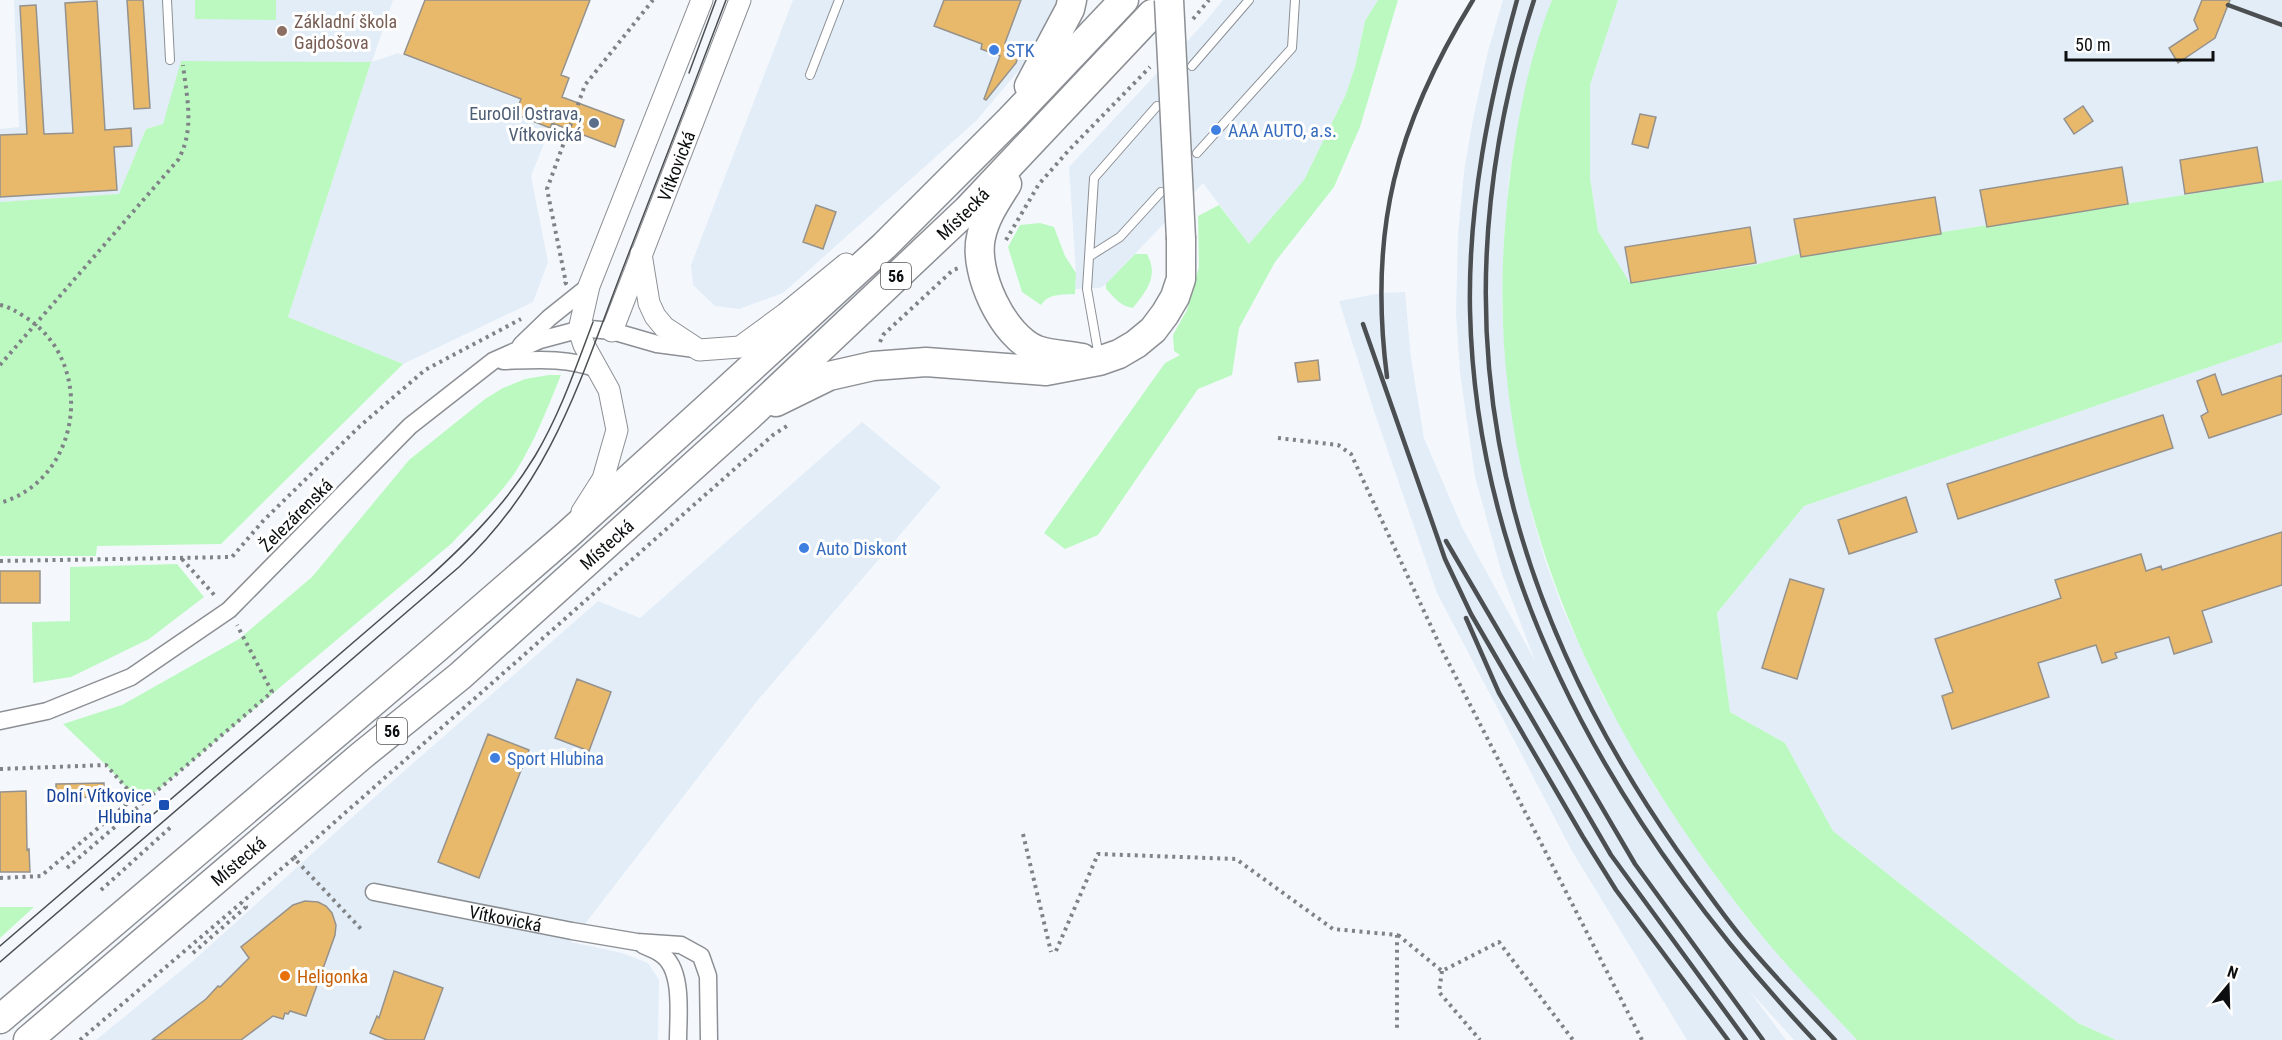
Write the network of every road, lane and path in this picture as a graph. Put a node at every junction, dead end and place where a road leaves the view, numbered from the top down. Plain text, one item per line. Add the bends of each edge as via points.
1 (167, 0) edge
2 (653, 0) edge
3 (702, 0) edge
4 (740, 0) edge
5 (839, 0) edge
6 (1072, 0) edge
7 (1124, 0) edge
8 (1209, 0) edge
9 (1249, 0) edge
10 (1295, 0) edge
11 (1160, 7) edge
12 (1189, 24) dead end
13 (170, 60) joint
14 (1154, 62) dead end
15 (1192, 66) dead end
16 (810, 75) dead end
17 (1157, 106) dead end
18 (1011, 119) junction
19 (1039, 134) junction
20 (1197, 153) dead end
21 (1161, 192) dead end
22 (884, 246) junction
23 (641, 251) junction
24 (1090, 256) junction
25 (981, 262) junction
26 (589, 286) junction
27 (557, 290) dead end
28 (0, 304) edge
29 (522, 318) dead end
30 (36, 324) junction
31 (579, 330) junction
32 (612, 331) junction
33 (699, 350) junction
34 (514, 352) junction
35 (493, 361) junction
36 (1099, 361) junction
37 (0, 365) edge
38 (873, 366) junction
39 (597, 369) junction
40 (750, 414) junction
41 (792, 422) dead end
42 (1278, 438) dead end
43 (0, 502) edge
44 (567, 535) junction
45 (181, 558) junction
46 (0, 561) edge
47 (229, 610) junction
48 (0, 721) edge
49 (0, 769) edge
50 (135, 798) junction
51 (141, 804) junction
52 (172, 826) dead end
53 (1023, 834) dead end
54 (294, 858) junction
55 (67, 868) dead end
56 (0, 878) edge
57 (101, 890) dead end
58 (374, 892) dead end
59 (242, 903) junction
60 (361, 929) dead end
61 (1397, 935) junction
62 (637, 942) junction
63 (194, 953) dead end
64 (1442, 971) junction
65 (0, 1019) edge
66 (1397, 1031) dead end
67 (28, 1040) edge
68 (81, 1040) edge
69 (678, 1040) edge
70 (709, 1040) edge
71 (1480, 1040) edge
72 (1573, 1040) edge
73 (1642, 1040) edge

1 - 13 lane
2 - 27 path via 585,85 547,189 566,283
3 - 26 street, Vítkovická
4 - 23 street, Vítkovická
5 - 16 lane
6 - 18 highway
7 - 18 highway, Místecká / 56
8 - 12 path
9 - 15 lane
10 - 20 lane via 1292,48
11 - 19 highway, Místecká / 56
11 - 36 highway, bridge via 1181,238 1180,279 1175,297 1153,330 1119,354
13 - 30 path via 182,59 189,131 185,147 178,160
14 - 25 path via 1039,184 995,258
17 - 24 lane via 1094,178
18 - 22 highway, Místecká / 56
19 - 25 highway via 991,210 980,238
19 - 40 highway, Místecká / 56 via 967,210
21 - 24 lane via 1120,237
22 - 33 street via 850,260 740,347
22 - 44 highway, Místecká / 56
23 - 32 street, Vítkovická
23 - 33 street via 649,303 655,316 664,327
24 - 36 lane via 1088,289
25 - 36 highway via 994,303 1019,339 1037,350
25 - 38 path via 953,270 883,334
26 - 31 street, Vítkovická
26 - 34 street
28 - 30 path
29 - 45 path via 425,370 360,426 232,557
30 - 37 path
30 - 43 path via 54,344 67,372 72,396 70,424 62,449 45,474 26,490
31 - 32 street, Železárenská
31 - 34 street, Železárenská via 540,340
31 - 39 street
32 - 33 street, Železárenská via 657,344
34 - 35 street, Železárenská
35 - 39 street via 559,360
35 - 47 street, Železárenská via 410,426
36 - 38 highway via 1046,371 926,363
38 - 40 highway via 829,376
39 - 44 street via 609,390 617,430 603,479
40 - 67 highway, Místecká / 56 via 460,676
41 - 54 path
42 - 73 path via 1338,446 1351,454 1442,650
44 - 65 highway, Místecká / 56
45 - 46 path
45 - 47 path
47 - 48 street, Železárenská via 131,677 47,711
47 - 51 path via 272,692
49 - 50 path via 106,765
50 - 51 path
50 - 56 path via 41,876
51 - 55 path
52 - 57 path
53 - 61 path via 1054,951 1098,854 1236,859 1333,929
54 - 59 path
54 - 60 path
58 - 62 street, Vítkovická
59 - 63 path via 246,907
59 - 68 path
61 - 64 path
61 - 66 path
62 - 69 street, Vítkovická via 663,954 674,972
62 - 70 street, Vítkovická via 681,945 701,956 708,976
64 - 71 path via 1439,992
64 - 72 path via 1499,942

